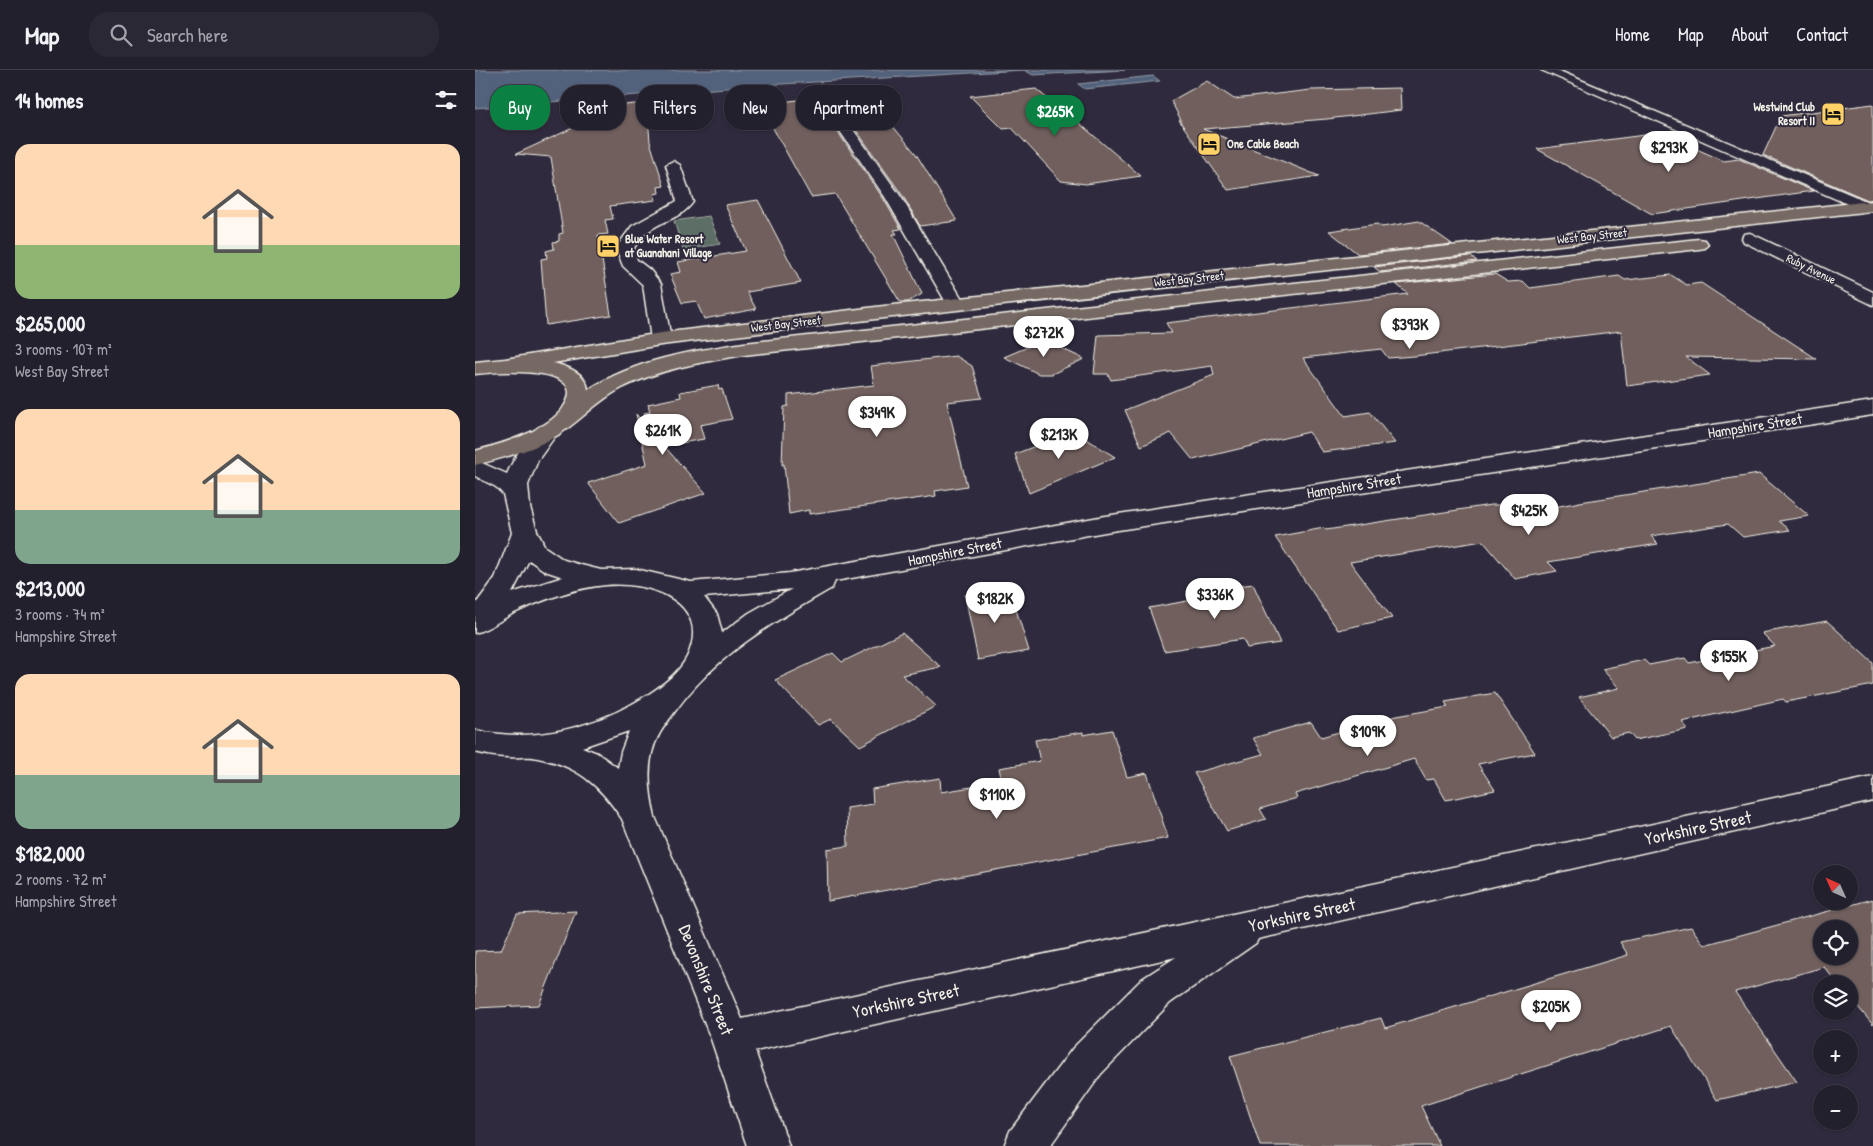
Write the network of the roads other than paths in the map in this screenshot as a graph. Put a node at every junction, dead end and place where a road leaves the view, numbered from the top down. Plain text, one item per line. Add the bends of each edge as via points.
1 (1547, 70) edge
2 (846, 130) edge
3 (673, 165) dead end
4 (1870, 207) edge
5 (1779, 235) dead end
6 (1750, 238) junction
7 (1873, 299) edge
8 (956, 304) junction
9 (661, 339) junction
10 (506, 365) junction
11 (475, 368) edge
12 (1872, 407) edge
13 (571, 413) junction
14 (547, 432) junction
15 (475, 458) edge
16 (475, 467) edge
17 (515, 492) junction
18 (524, 535) junction
19 (840, 574) junction
20 (603, 577) junction
21 (656, 581) junction
22 (475, 622) edge
23 (697, 665) junction
24 (676, 690) junction
25 (475, 741) edge
26 (526, 747) junction
27 (1873, 789) edge
28 (638, 817) junction
29 (1255, 925) junction
30 (731, 1039) junction
31 (768, 1146) edge
32 (1025, 1146) edge

1 - 4 street
2 - 8 street via 893,197
3 - 9 street via 685,202 640,226 631,234 625,248 629,262 652,284
4 - 8 main road, West Bay Street
5 - 6 main road, West Bay Street
6 - 7 street, Ruby Avenue
6 - 13 main road, West Bay Street via 744,349 647,370 615,383
8 - 9 main road, West Bay Street
9 - 10 main road, West Bay Street
10 - 11 main road
10 - 13 main road via 548,368 574,381 579,390 578,401
12 - 19 street, Hampshire Street via 1105,524
13 - 14 main road, West Bay Street
14 - 15 main road, West Bay Street
14 - 17 street via 526,461
16 - 17 street via 504,482
17 - 18 street
18 - 20 street via 532,550 549,563 573,572
18 - 22 street via 508,579
19 - 21 street, Hampshire Street via 691,590
19 - 23 street, Hampshire Street via 759,619
20 - 21 street
20 - 22 street via 541,591
21 - 23 street via 678,589 694,600 706,618 707,640
23 - 24 street
24 - 26 street via 643,712 603,730 564,742
24 - 28 street, Devonshire Street via 645,729 635,758 632,788
25 - 26 street
26 - 28 street, Devonshire Street via 566,753 598,767 620,790
27 - 29 street, Yorkshire Street
28 - 30 street, Devonshire Street
29 - 30 street, Yorkshire Street
29 - 32 street via 1156,991 1087,1061
30 - 31 street, Devonshire Street

